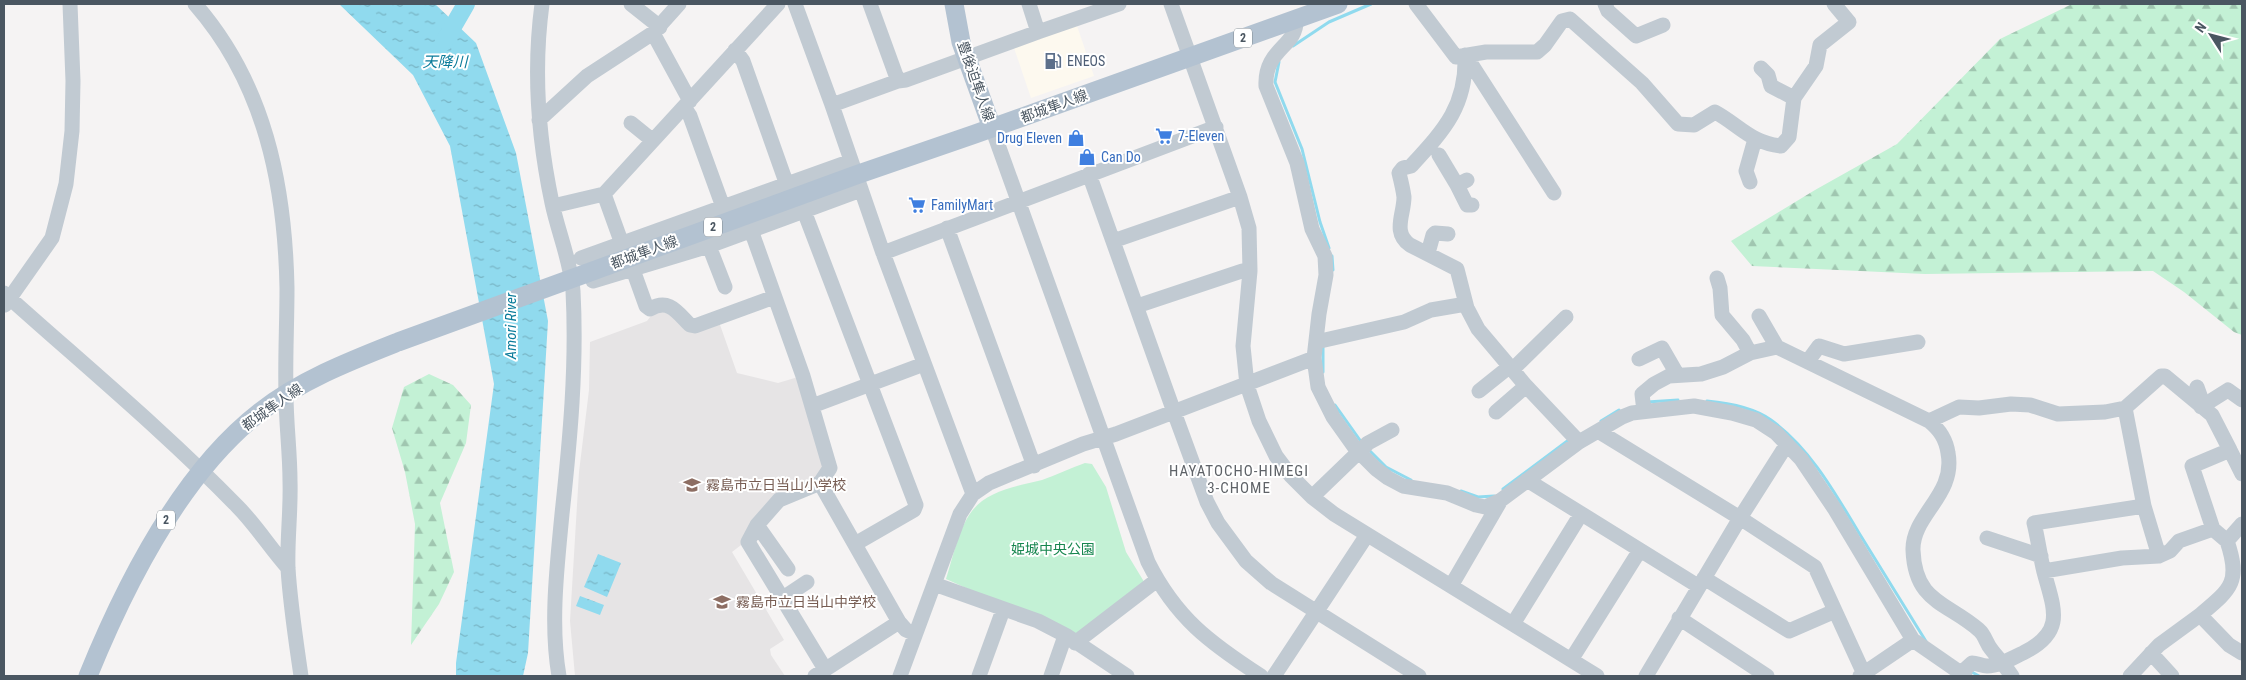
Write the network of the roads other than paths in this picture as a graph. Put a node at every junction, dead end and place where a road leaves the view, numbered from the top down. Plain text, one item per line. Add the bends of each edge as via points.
1 (70, 4) edge
2 (195, 4) edge
3 (542, 4) edge
4 (631, 4) edge
5 (678, 4) edge
6 (778, 4) edge
7 (795, 4) edge
8 (870, 4) edge
9 (954, 4) edge
10 (1030, 4) edge
11 (1119, 4) edge
12 (1171, 4) edge
13 (1338, 4) edge
14 (1416, 4) edge
15 (1605, 4) edge
16 (1840, 5) edge
17 (1100, 6) edge
18 (1296, 19) junction
19 (1663, 25) dead end
20 (656, 30) junction
21 (1038, 32) junction
22 (736, 50) junction
23 (1465, 55) junction
24 (1190, 57) junction
25 (966, 58) junction
26 (1761, 68) dead end
27 (898, 81) junction
28 (1794, 98) junction
29 (687, 104) junction
30 (832, 105) junction
31 (539, 120) junction
32 (631, 123) dead end
33 (1216, 127) junction
34 (992, 128) junction
35 (1755, 139) junction
36 (652, 140) junction
37 (1411, 166) junction
38 (1089, 174) junction
39 (856, 175) junction
40 (1750, 182) dead end
41 (787, 185) junction
42 (1554, 192) dead end
43 (604, 194) junction
44 (1240, 197) junction
45 (1017, 201) junction
46 (1472, 205) dead end
47 (552, 206) junction
48 (723, 207) junction
49 (804, 211) junction
50 (947, 228) junction
51 (751, 230) junction
52 (1448, 234) dead end
53 (1113, 241) junction
54 (622, 244) junction
55 (709, 246) junction
56 (883, 253) junction
57 (1428, 253) junction
58 (581, 258) dead end
59 (632, 267) junction
60 (1250, 271) junction
61 (1717, 278) dead end
62 (567, 280) junction
63 (725, 287) dead end
64 (774, 297) junction
65 (5, 299) edge
66 (1466, 304) junction
67 (1137, 306) junction
68 (1759, 316) dead end
69 (1566, 317) dead end
70 (573, 340) junction
71 (1321, 341) junction
72 (1918, 342) dead end
73 (1777, 347) junction
74 (1750, 353) junction
75 (1314, 358) junction
76 (1639, 359) dead end
77 (1808, 361) junction
78 (924, 364) junction
79 (1510, 368) junction
80 (1678, 374) junction
81 (870, 384) junction
82 (1247, 385) junction
83 (1526, 386) junction
84 (2197, 387) dead end
85 (1479, 391) dead end
86 (288, 392) junction
87 (2242, 400) edge
88 (1643, 405) junction
89 (2202, 405) junction
90 (812, 406) junction
91 (2125, 408) junction
92 (1174, 412) junction
93 (1496, 412) dead end
94 (1929, 421) junction
95 (1392, 430) dead end
96 (1598, 431) junction
97 (1103, 438) junction
98 (1576, 438) junction
99 (1787, 444) junction
100 (1362, 448) junction
101 (2230, 450) junction
102 (1034, 466) junction
103 (201, 471) junction
104 (2242, 474) edge
105 (1527, 480) junction
106 (820, 483) junction
107 (973, 494) junction
108 (1312, 498) junction
109 (1501, 500) junction
110 (2144, 506) junction
111 (1581, 514) junction
112 (1740, 518) junction
113 (2242, 524) edge
114 (757, 525) junction
115 (2213, 529) junction
116 (1367, 535) junction
117 (1987, 538) dead end
118 (2227, 541) junction
119 (855, 544) junction
120 (1640, 550) junction
121 (2159, 556) junction
122 (2043, 564) junction
123 (288, 568) junction
124 (788, 569) dead end
125 (1157, 580) junction
126 (807, 582) dead end
127 (1701, 582) junction
128 (934, 584) junction
129 (1451, 586) junction
130 (783, 598) junction
131 (1003, 610) junction
132 (1835, 611) junction
133 (1316, 612) junction
134 (2200, 615) junction
135 (1679, 618) junction
136 (899, 622) junction
137 (1514, 624) junction
138 (915, 634) junction
139 (1071, 639) junction
140 (1913, 640) junction
141 (2151, 653) junction
142 (2242, 653) edge
143 (1571, 660) junction
144 (2003, 662) junction
145 (820, 673) edge
146 (1965, 673) edge
147 (1862, 675) edge
148 (88, 676) edge
149 (301, 676) edge
150 (559, 676) edge
151 (900, 676) edge
152 (979, 676) edge
153 (1051, 676) edge
154 (1126, 676) edge
155 (1261, 676) edge
156 (1274, 676) edge
157 (1419, 676) edge
158 (1597, 676) edge
159 (1646, 676) edge
160 (1767, 676) edge
161 (2012, 676) edge
162 (2130, 676) edge
163 (2172, 676) edge

1 - 65 street via 72,131 66,184 52,238
2 - 86 street via 235,61 269,142 284,236
3 - 31 street via 537,61
4 - 20 street
5 - 20 street
6 - 22 street
7 - 30 street
8 - 27 street
9 - 25 main road, 豊後迫隼人線
10 - 21 street
11 - 17 street
12 - 24 street
13 - 18 main road, 都城隼人線 / 2
14 - 23 street via 1456,57
15 - 19 street via 1608,11 1636,36
16 - 28 street via 1849,22 1820,45 1816,66
17 - 21 street
18 - 24 main road, 都城隼人線 / 2
18 - 71 street via 1294,34 1269,63 1266,75 1270,100 1297,163 1312,229 1325,256 1326,275 1319,314
20 - 29 street
20 - 31 street via 587,76
21 - 25 street
22 - 29 street
22 - 41 street
23 - 35 street via 1537,52 1562,21 1568,19 1642,83 1678,124 1694,125 1715,112
23 - 37 street via 1465,82 1456,110
23 - 42 street
24 - 33 street
24 - 34 main road, 都城隼人線 / 2
25 - 27 street
25 - 34 main road, 豊後迫隼人線
26 - 28 street via 1768,75 1765,90
27 - 30 street
28 - 35 street via 1789,137 1784,145
29 - 36 street
29 - 48 street
30 - 39 street
31 - 47 street
32 - 36 street
33 - 38 street
33 - 44 street
34 - 39 main road, 都城隼人線 / 2
34 - 45 street
35 - 40 street via 1746,171
36 - 43 street
37 - 46 street via 1440,154 1462,183 1467,204
37 - 57 street via 1399,173 1404,195 1399,233 1404,241
38 - 45 street
38 - 53 street
39 - 41 street
39 - 49 street
39 - 56 street
39 - 62 main road, 都城隼人線 / 2
41 - 48 street
43 - 47 street
43 - 54 street
44 - 53 street
44 - 60 street via 1249,228
45 - 50 street
45 - 97 street
47 - 62 street
48 - 54 street
49 - 51 street
49 - 81 street
50 - 56 street
50 - 102 street
51 - 55 street
51 - 64 street
52 - 57 street via 1435,233
53 - 67 street
54 - 58 street
55 - 59 street
55 - 63 street
56 - 78 street
57 - 66 street via 1456,269
59 - 64 street via 646,306 650,309 660,304 667,305 690,325 695,326
59 - 70 street via 579,285 581,339
60 - 67 street
60 - 82 street via 1243,346
61 - 74 street via 1722,315
62 - 70 street
62 - 86 main road, 都城隼人線 / 2 via 372,352
64 - 90 street
65 - 103 street
66 - 71 street via 1432,310 1404,322
66 - 79 street via 1478,329
67 - 92 street
68 - 73 street
69 - 79 street
70 - 150 street via 574,390 558,555 555,634
71 - 75 street
72 - 77 street via 1844,354 1819,346
73 - 74 street
73 - 77 street
74 - 80 street via 1701,374
75 - 82 street
75 - 100 street via 1320,395 1333,417
76 - 80 street via 1662,348
77 - 94 street
78 - 81 street
78 - 107 street
79 - 83 street
79 - 85 street
80 - 88 street via 1654,384 1642,394
81 - 90 street
81 - 119 street via 916,504 914,510
82 - 92 street
82 - 108 street via 1259,422 1276,456
83 - 93 street
83 - 98 street
84 - 89 street
86 - 103 main road, 都城隼人線 / 2 via 243,425
86 - 123 street
87 - 89 street via 2228,390
88 - 96 street
88 - 99 street via 1694,406 1725,411 1756,420
89 - 91 street via 2161,376
89 - 101 street via 2215,420
90 - 106 street via 830,468
91 - 94 street via 2064,415 2030,405 2011,404 1959,408
91 - 110 street
92 - 97 street
92 - 133 street via 1207,502 1233,545 1271,583
94 - 144 street via 1940,430 1947,445 1950,470 1915,539 1914,559 1922,588 1940,605 1981,631
95 - 100 street
96 - 98 street
96 - 112 street
97 - 102 street
97 - 125 street
98 - 105 street
99 - 112 street
99 - 140 street via 1834,508
100 - 108 street
100 - 109 street via 1388,478 1403,486 1447,493 1480,507
101 - 104 street
101 - 115 street via 2192,466
102 - 107 street via 989,483
103 - 123 street via 259,530
103 - 148 main road, 都城隼人線 / 2 via 138,569 109,624
105 - 109 street
105 - 111 street
106 - 114 street via 778,500
106 - 119 street
107 - 128 street via 960,514
108 - 116 street
109 - 129 street
110 - 121 street
110 - 122 street via 2034,523
111 - 120 street
111 - 137 street
112 - 127 street
112 - 132 street via 1815,567
113 - 118 street
114 - 124 street
114 - 130 street via 748,542
115 - 118 street
115 - 121 street via 2178,541 2170,551
116 - 129 street
116 - 133 street
117 - 122 street
118 - 134 street via 2234,567 2232,581 2222,597
119 - 136 street
120 - 127 street
120 - 143 street
121 - 122 street
122 - 144 street via 2054,603 2052,627 2048,636 2034,647
123 - 149 street
125 - 139 street
125 - 155 street via 1182,615 1200,633
126 - 130 street
127 - 132 street via 1790,631
127 - 135 street
128 - 131 street
128 - 138 street
129 - 137 street
130 - 145 street
131 - 139 street via 1038,621
131 - 152 street
132 - 147 street
133 - 156 street
133 - 157 street
134 - 141 street
134 - 142 street via 2229,645
135 - 159 street
135 - 160 street
136 - 138 street
136 - 145 street
137 - 143 street
138 - 151 street
139 - 153 street via 1065,636
139 - 154 street
140 - 146 street
140 - 147 street
141 - 162 street
141 - 163 street
143 - 158 street
144 - 146 street
144 - 161 street

